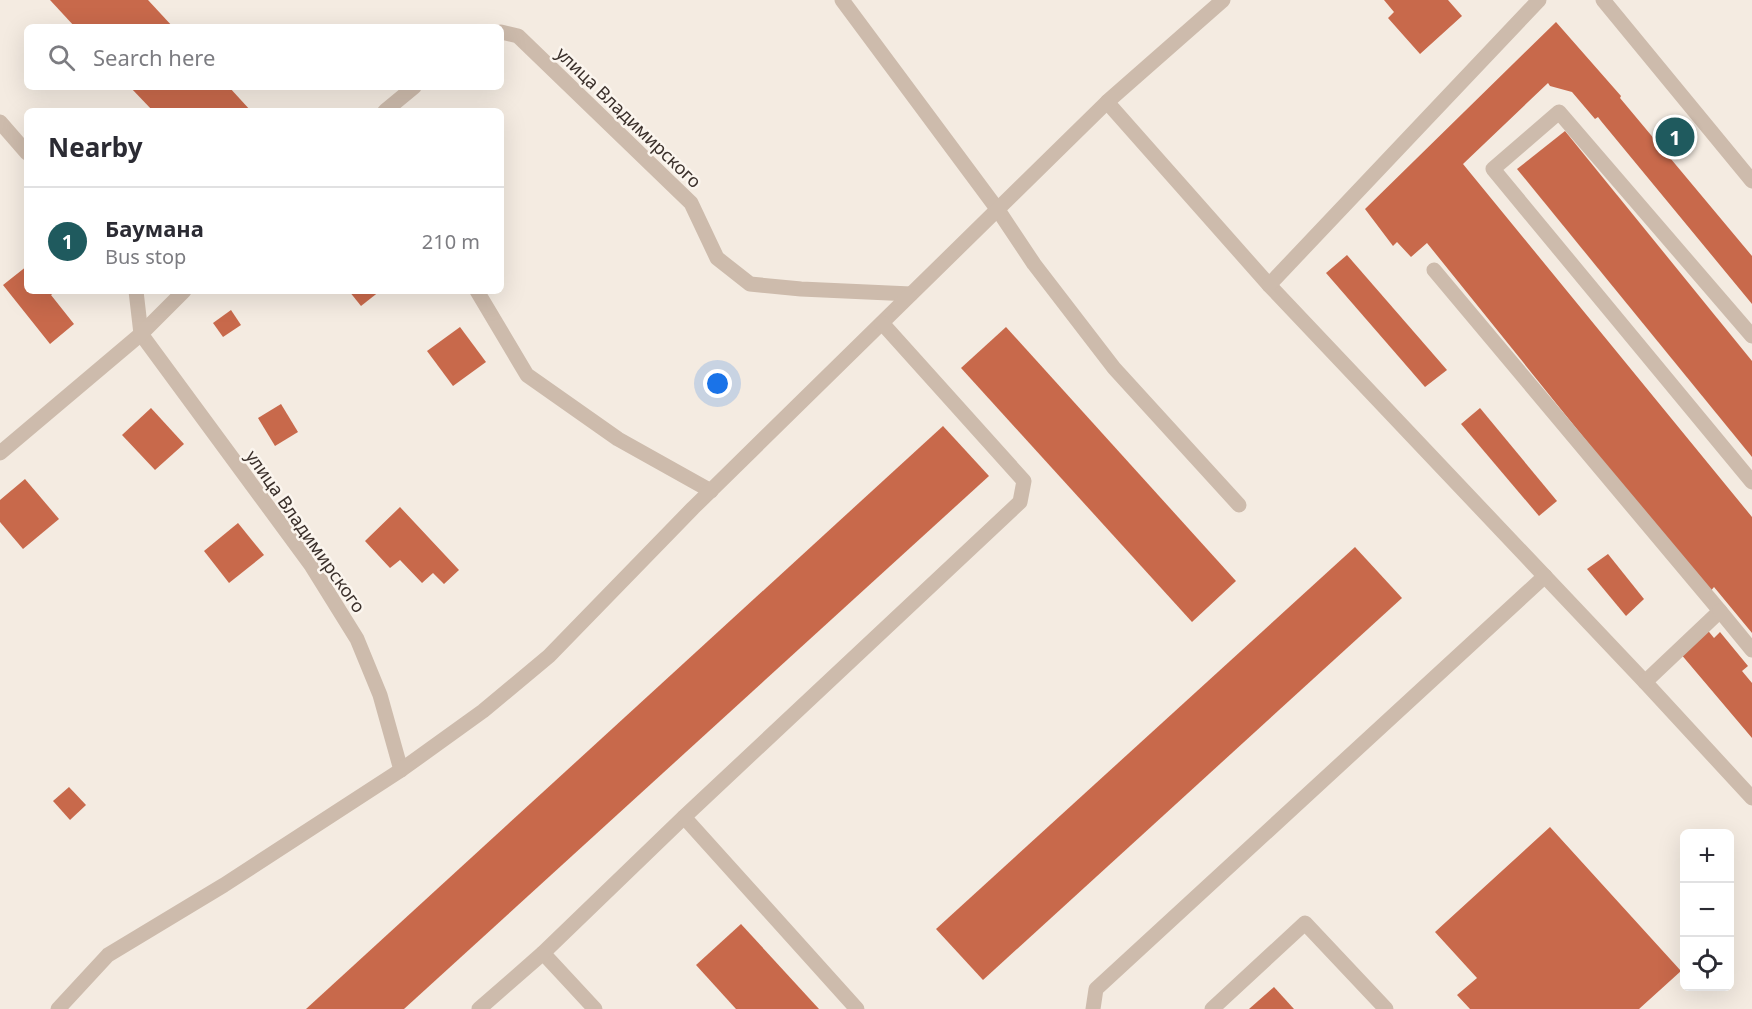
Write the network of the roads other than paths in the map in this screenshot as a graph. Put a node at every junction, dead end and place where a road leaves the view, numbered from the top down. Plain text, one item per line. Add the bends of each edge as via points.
1 (842, 0) edge
2 (1223, 0) edge
3 (1539, 0) edge
4 (1604, 0) edge
5 (504, 33) edge
6 (410, 90) edge
7 (1107, 102) junction
8 (389, 108) edge
9 (0, 122) edge
10 (24, 150) edge
11 (1752, 181) edge
12 (998, 210) junction
13 (1434, 270) dead end
14 (1269, 285) junction
15 (136, 294) edge
16 (181, 294) edge
17 (479, 294) edge
18 (911, 294) junction
19 (882, 323) junction
20 (141, 334) junction
21 (1752, 336) edge
22 (0, 453) edge
23 (1752, 482) edge
24 (711, 490) junction
25 (1239, 505) dead end
26 (1545, 576) junction
27 (1720, 611) junction
28 (1752, 650) edge
29 (1645, 682) junction
30 (400, 770) junction
31 (1752, 798) edge
32 (684, 817) junction
33 (543, 953) junction
34 (58, 1009) edge
35 (479, 1009) edge
36 (595, 1009) edge
37 (857, 1009) edge
38 (1094, 1009) edge
39 (1212, 1009) edge
40 (1386, 1009) edge

1 - 12 street
2 - 7 street
3 - 14 street
4 - 11 street
5 - 18 street, улица Владимирского via 518,36 691,203 717,258 750,284
6 - 8 street
7 - 12 street
7 - 14 street
9 - 10 street
12 - 18 street
12 - 25 street via 1114,368
13 - 27 street
14 - 26 street
15 - 20 street, улица Владимирского
16 - 20 street
17 - 24 street via 526,375 618,439
18 - 19 street
19 - 24 street
19 - 32 street via 1024,481 1020,502
20 - 22 street
20 - 30 street, улица Владимирского via 310,565 357,639 380,695
21 - 23 street via 1559,112 1493,169
24 - 30 street via 549,656 483,711
26 - 29 street
26 - 38 street via 1096,989
27 - 28 street
27 - 29 street
29 - 31 street
30 - 34 street via 108,955
32 - 33 street
32 - 37 street
33 - 35 street
33 - 36 street
39 - 40 street via 1305,923

